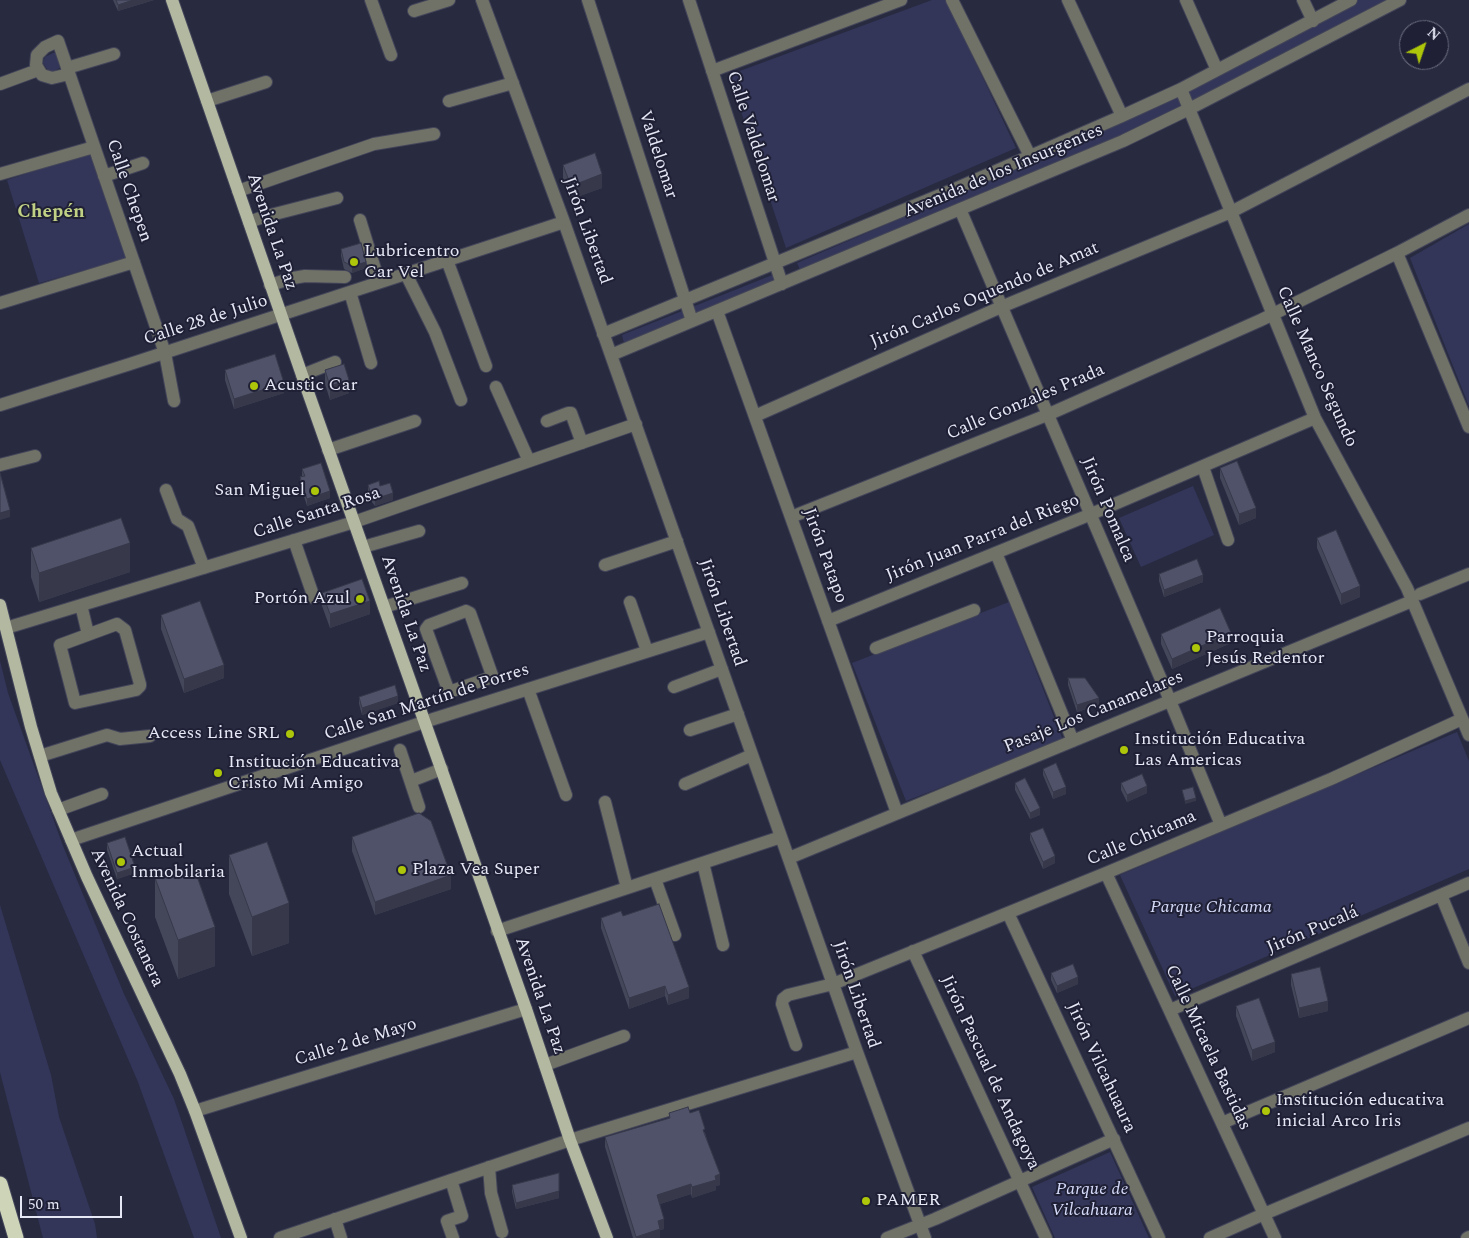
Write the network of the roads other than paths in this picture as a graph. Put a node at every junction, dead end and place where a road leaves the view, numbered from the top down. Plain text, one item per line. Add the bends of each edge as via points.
1 (172, 0) edge
2 (371, 0) edge
3 (448, 0) edge
4 (482, 0) edge
5 (588, 0) edge
6 (689, 0) edge
7 (901, 0) edge
8 (952, 0) edge
9 (1068, 0) edge
10 (1186, 0) edge
11 (1303, 0) edge
12 (1351, 0) edge
13 (1400, 0) edge
14 (414, 10) dead end
15 (1313, 21) junction
16 (114, 54) dead end
17 (391, 55) dead end
18 (38, 70) junction
19 (1218, 70) junction
20 (68, 71) junction
21 (712, 71) junction
22 (266, 82) dead end
23 (513, 83) junction
24 (0, 84) edge
25 (1181, 89) junction
26 (1469, 89) edge
27 (207, 101) junction
28 (449, 101) dead end
29 (1189, 110) junction
30 (1122, 116) junction
31 (434, 134) dead end
32 (94, 147) junction
33 (1030, 156) junction
34 (142, 163) dead end
35 (0, 174) edge
36 (104, 176) junction
37 (238, 191) junction
38 (337, 198) dead end
39 (960, 209) junction
40 (1230, 212) junction
41 (1469, 215) edge
42 (360, 220) dead end
43 (249, 222) junction
44 (564, 222) junction
45 (1397, 253) junction
46 (447, 260) junction
47 (134, 262) junction
48 (775, 263) junction
49 (406, 274) junction
50 (345, 277) dead end
51 (379, 282) junction
52 (782, 284) junction
53 (270, 285) junction
54 (350, 292) junction
55 (686, 300) junction
56 (0, 303) edge
57 (1001, 307) junction
58 (717, 311) junction
59 (281, 315) junction
60 (1272, 315) junction
61 (692, 321) junction
62 (603, 334) junction
63 (165, 353) junction
64 (611, 355) junction
65 (335, 362) dead end
66 (371, 363) dead end
67 (486, 366) dead end
68 (302, 375) junction
69 (496, 387) dead end
70 (460, 400) dead end
71 (174, 402) dead end
72 (0, 405) edge
73 (1047, 415) junction
74 (755, 416) junction
75 (1315, 418) junction
76 (415, 421) dead end
77 (546, 421) dead end
78 (636, 424) junction
79 (1469, 427) edge
80 (582, 443) junction
81 (328, 450) junction
82 (35, 456) dead end
83 (529, 461) junction
84 (0, 465) edge
85 (1203, 467) junction
86 (166, 490) dead end
87 (1089, 515) junction
88 (791, 518) junction
89 (354, 522) junction
90 (419, 531) dead end
91 (294, 540) junction
92 (1228, 540) dead end
93 (677, 541) junction
94 (362, 547) junction
95 (996, 553) junction
96 (605, 565) dead end
97 (204, 568) junction
98 (1469, 574) edge
99 (462, 584) dead end
100 (314, 598) dead end
101 (1416, 598) junction
102 (630, 602) dead end
103 (0, 605) edge
104 (81, 605) junction
105 (384, 607) junction
106 (974, 610) dead end
107 (828, 621) junction
108 (6, 628) junction
109 (709, 632) junction
110 (88, 634) junction
111 (876, 648) dead end
112 (647, 651) junction
113 (722, 668) junction
114 (464, 687) junction
115 (674, 687) dead end
116 (528, 689) junction
117 (1170, 701) junction
118 (466, 708) junction
119 (738, 714) junction
120 (1462, 720) junction
121 (424, 722) junction
122 (690, 730) dead end
123 (1469, 735) edge
124 (150, 736) dead end
125 (1073, 741) junction
126 (400, 750) dead end
127 (752, 755) junction
128 (40, 756) junction
129 (442, 769) junction
130 (411, 781) junction
131 (685, 784) dead end
132 (102, 794) dead end
133 (566, 795) dead end
134 (604, 802) dead end
135 (419, 806) dead end
136 (58, 810) junction
137 (897, 814) junction
138 (1221, 825) junction
139 (782, 837) junction
140 (71, 840) junction
141 (789, 858) junction
142 (703, 863) junction
143 (1106, 873) junction
144 (655, 879) junction
145 (1469, 883) edge
146 (627, 888) junction
147 (1441, 895) junction
148 (1008, 913) junction
149 (497, 931) junction
150 (674, 935) dead end
151 (722, 945) dead end
152 (913, 951) junction
153 (1469, 963) edge
154 (833, 984) junction
155 (526, 1009) junction
156 (1170, 1010) junction
157 (1469, 1018) edge
158 (624, 1036) dead end
159 (796, 1045) dead end
160 (857, 1052) junction
161 (545, 1065) junction
162 (196, 1111) junction
163 (1222, 1123) junction
164 (1469, 1128) edge
165 (1114, 1139) junction
166 (570, 1140) junction
167 (489, 1167) junction
168 (451, 1180) junction
169 (1020, 1182) junction
170 (0, 1184) edge
171 (1264, 1214) junction
172 (335, 1219) junction
173 (920, 1224) junction
174 (502, 1232) dead end
175 (16, 1238) edge
176 (241, 1238) edge
177 (280, 1238) edge
178 (341, 1238) edge
179 (453, 1238) edge
180 (607, 1238) edge
181 (887, 1238) edge
182 (925, 1238) edge
183 (1046, 1238) edge
184 (1160, 1238) edge
185 (1210, 1238) edge
186 (1275, 1238) edge

1 - 27 main road, Avenida La Paz
2 - 17 street
3 - 14 street
4 - 23 street, Jirón Libertad
5 - 55 street, Valdelomar
6 - 21 street, Calle Valdelomar
7 - 21 street
8 - 33 street
9 - 30 street
10 - 19 street
11 - 15 street
12 - 15 street, Avenida de los Insurgentes
13 - 29 street, Avenida de los Insurgentes
15 - 19 street, Avenida de los Insurgentes
16 - 20 street
18 - 20 street via 52,78
18 - 20 street, Calle Chepen via 37,54 58,42
18 - 24 street
19 - 25 street, Avenida de los Insurgentes
20 - 32 street, Calle Chepen
21 - 48 street, Calle Valdelomar
22 - 27 street
23 - 28 street
23 - 44 street, Jirón Libertad
25 - 29 street, Calle Manco Segundo
25 - 30 street, Avenida de los Insurgentes
26 - 40 street, Jirón Carlos Oquendo de Amat
27 - 37 main road, Avenida La Paz
29 - 39 street, Avenida de los Insurgentes
29 - 40 street, Calle Manco Segundo
30 - 33 street, Avenida de los Insurgentes
31 - 37 street via 374,144
32 - 35 street
32 - 36 street, Calle Chepen
33 - 48 street, Avenida de los Insurgentes
34 - 36 street
36 - 47 street, Calle Chepen
37 - 43 main road, Avenida La Paz
38 - 43 street
39 - 52 street, Avenida de los Insurgentes
39 - 57 street, Jirón Pomalca
40 - 57 street, Jirón Carlos Oquendo de Amat
40 - 60 street, Calle Manco Segundo
41 - 45 street, Calle Gonzales Prada
42 - 51 street
43 - 53 main road, Avenida La Paz
44 - 46 street, Calle 28 de Julio
44 - 62 street, Jirón Libertad
45 - 60 street, Calle Gonzales Prada
45 - 79 street
46 - 49 street, Calle 28 de Julio
46 - 67 street
47 - 56 street
47 - 63 street, Calle Chepen
48 - 52 street, Calle Valdelomar
48 - 55 street, Avenida de los Insurgentes
49 - 51 street, Calle 28 de Julio
49 - 70 street via 435,332
50 - 53 street via 305,276
51 - 54 street, Calle 28 de Julio
52 - 58 street, Avenida de los Insurgentes
53 - 59 main road, Avenida La Paz
54 - 59 street, Calle 28 de Julio
54 - 66 street
55 - 61 street, Valdelomar
55 - 62 street, Avenida de los Insurgentes
57 - 73 street, Jirón Pomalca
57 - 74 street, Jirón Carlos Oquendo de Amat
58 - 61 street, Avenida de los Insurgentes
58 - 74 street, Jirón Patapo
59 - 63 street, Calle 28 de Julio
59 - 68 main road, Avenida La Paz
60 - 73 street, Calle Gonzales Prada
60 - 75 street, Calle Manco Segundo
61 - 64 street, Avenida de los Insurgentes
62 - 64 street, Jirón Libertad
63 - 71 street, Calle Chepen
63 - 72 street, Calle 28 de Julio
64 - 78 street, Jirón Libertad
65 - 68 street
68 - 81 main road, Avenida La Paz
69 - 83 street
73 - 87 street, Jirón Pomalca
73 - 88 street, Calle Gonzales Prada
74 - 88 street, Jirón Patapo
75 - 85 street, Jirón Juan Parra del Riego
75 - 101 street, Calle Manco Segundo
76 - 81 street
77 - 80 street via 571,413
78 - 80 street, Calle Santa Rosa
78 - 93 street, Jirón Libertad
80 - 83 street, Calle Santa Rosa
81 - 89 main road, Avenida La Paz
82 - 84 street
83 - 89 street, Calle Santa Rosa
85 - 87 street, Jirón Juan Parra del Riego
85 - 92 street
86 - 97 street via 177,519 188,526
87 - 95 street, Jirón Juan Parra del Riego
87 - 117 street, Jirón Pomalca
88 - 107 street, Jirón Patapo
89 - 91 street, Calle Santa Rosa
89 - 94 main road, Avenida La Paz
90 - 94 street
91 - 97 street, Calle Santa Rosa
91 - 100 street
93 - 96 street
93 - 109 street, Jirón Libertad
94 - 105 main road, Avenida La Paz
95 - 107 street, Jirón Juan Parra del Riego
95 - 125 street
97 - 104 street, Calle Santa Rosa
98 - 101 street, Pasaje Los Canamelares
99 - 105 street
101 - 117 street, Pasaje Los Canamelares
101 - 120 street, Calle Manco Segundo
102 - 112 street
103 - 108 main road, Avenida Costanera
104 - 108 street, Calle Santa Rosa
104 - 110 street
105 - 121 main road, Avenida La Paz
106 - 111 street
107 - 137 street, Jirón Patapo
108 - 128 main road, Avenida Costanera
109 - 112 street, Calle San Martín de Porres
109 - 113 street, Jirón Libertad
110 - 110 street via 60,646 74,703 138,689 140,684 123,627 117,624
112 - 116 street, Calle San Martín de Porres
113 - 115 street
113 - 119 street, Jirón Libertad
114 - 114 street via 449,692 426,629 467,611 492,675
114 - 118 street
116 - 118 street, Calle San Martín de Porres
116 - 133 street
117 - 125 street, Pasaje Los Canamelares
117 - 138 street, Jirón Pomalca
118 - 121 street, Calle San Martín de Porres
119 - 122 street
119 - 127 street, Jirón Libertad
120 - 123 street, Calle Manco Segundo
120 - 138 street, Calle Chicama
121 - 129 main road, Avenida La Paz
121 - 140 street, Calle San Martín de Porres
124 - 128 street via 120,738 107,735
125 - 137 street, Pasaje Los Canamelares
126 - 130 street
127 - 131 street
127 - 139 street, Jirón Libertad
128 - 136 main road, Avenida Costanera
129 - 130 street
129 - 149 main road, Avenida La Paz
130 - 135 street
132 - 136 street
134 - 146 street
136 - 140 main road, Avenida Costanera
137 - 141 street, Pasaje Los Canamelares
138 - 143 street, Calle Chicama
139 - 141 street, Jirón Libertad
139 - 142 street
140 - 162 main road, Avenida Costanera
141 - 154 street, Jirón Libertad
142 - 144 street
142 - 151 street
143 - 148 street, Calle Chicama
143 - 156 street, Calle Micaela Bastidas
144 - 146 street
144 - 150 street
145 - 147 street, Jirón Pucalá
146 - 149 street
147 - 153 street
147 - 156 street, Jirón Pucalá
148 - 152 street, Calle Chicama
148 - 165 street, Jirón Vilcahuaura
149 - 155 main road, Avenida La Paz
152 - 154 street, Calle Chicama
152 - 169 street, Jirón Pascual de Andagoya
154 - 159 street, Calle Chicama via 783,999
154 - 160 street, Jirón Libertad
155 - 161 main road, Avenida La Paz
155 - 162 street, Calle 2 de Mayo
156 - 163 street, Calle Micaela Bastidas
157 - 163 street
158 - 161 street
160 - 166 street
160 - 173 street, Jirón Libertad
161 - 166 main road, Avenida La Paz
162 - 176 main road, Avenida Costanera
163 - 171 street, Calle Micaela Bastidas
164 - 171 street
165 - 169 street
165 - 184 street, Jirón Vilcahuaura
166 - 167 street
166 - 180 main road, Avenida La Paz
167 - 168 street
167 - 174 street via 491,1193
168 - 172 street
168 - 179 street via 462,1216 447,1221
169 - 173 street
169 - 183 street, Jirón Pascual de Andagoya
170 - 175 highway
171 - 185 street
171 - 186 street, Calle Micaela Bastidas
172 - 177 street
172 - 178 street
173 - 181 street
173 - 182 street, Jirón Libertad

